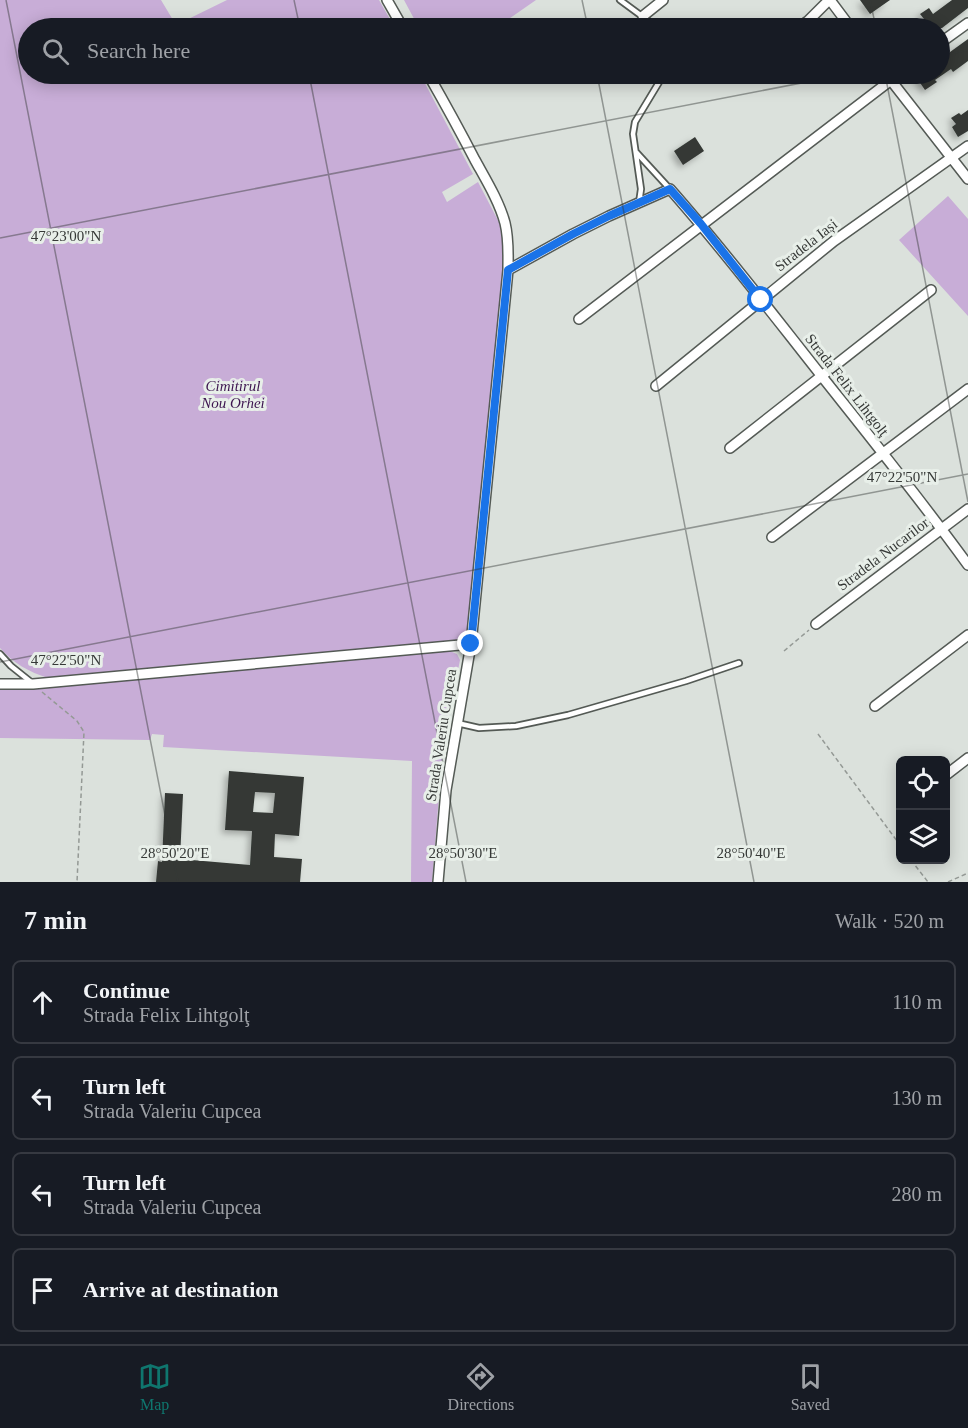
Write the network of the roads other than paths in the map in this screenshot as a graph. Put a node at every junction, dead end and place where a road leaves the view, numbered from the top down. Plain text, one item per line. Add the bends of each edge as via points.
1 (387, 0) edge
2 (620, 0) edge
3 (663, 0) edge
4 (829, 0) edge
5 (643, 16) junction
6 (397, 18) edge
7 (646, 18) edge
8 (811, 18) edge
9 (843, 18) edge
10 (968, 22) edge
11 (950, 36) edge
12 (433, 84) edge
13 (658, 84) edge
14 (881, 84) edge
15 (897, 84) edge
16 (968, 146) edge
17 (636, 152) junction
18 (951, 158) junction
19 (968, 179) edge
20 (670, 189) junction
21 (639, 203) junction
22 (701, 224) junction
23 (508, 270) junction
24 (931, 290) dead end
25 (761, 300) junction
26 (579, 319) dead end
27 (821, 376) junction
28 (656, 386) dead end
29 (968, 389) edge
30 (730, 448) dead end
31 (882, 453) junction
32 (968, 509) edge
33 (942, 529) junction
34 (772, 537) dead end
35 (968, 565) edge
36 (816, 624) road end
37 (968, 635) edge
38 (471, 644) junction
39 (0, 654) edge
40 (739, 663) dead end
41 (0, 684) edge
42 (33, 684) junction
43 (875, 706) dead end
44 (457, 723) junction
45 (968, 758) edge
46 (950, 771) edge
47 (438, 882) edge

1 - 6 street
2 - 5 lane
3 - 5 street
4 - 8 street
4 - 9 street
5 - 7 lane
10 - 11 street
12 - 23 street, Strada Valeriu Cupcea via 505,222
13 - 17 lane via 635,122
14 - 22 street
15 - 18 street
16 - 18 street, Stradela Iași
17 - 20 lane
17 - 21 lane
18 - 19 street
18 - 25 street, Stradela Iași via 834,241
20 - 21 street
20 - 22 street, Strada Felix Lihtgolţ
21 - 23 street
22 - 25 street, Strada Felix Lihtgolţ
22 - 26 street
23 - 38 street, Strada Valeriu Cupcea
24 - 27 street
25 - 27 street, Strada Felix Lihtgolţ
25 - 28 street, Stradela Iași
27 - 30 street
27 - 31 street, Strada Felix Lihtgolţ
29 - 31 street
31 - 33 street, Strada Felix Lihtgolţ
31 - 34 street
32 - 33 street, Stradela Nucarilor
33 - 35 street, Strada Felix Lihtgolţ
33 - 36 street, Stradela Nucarilor
37 - 43 street
38 - 42 street
38 - 44 street, Strada Valeriu Cupcea
39 - 42 lane
40 - 44 lane via 568,715 516,726 478,728
41 - 42 street
44 - 47 street, Strada Valeriu Cupcea
45 - 46 street

